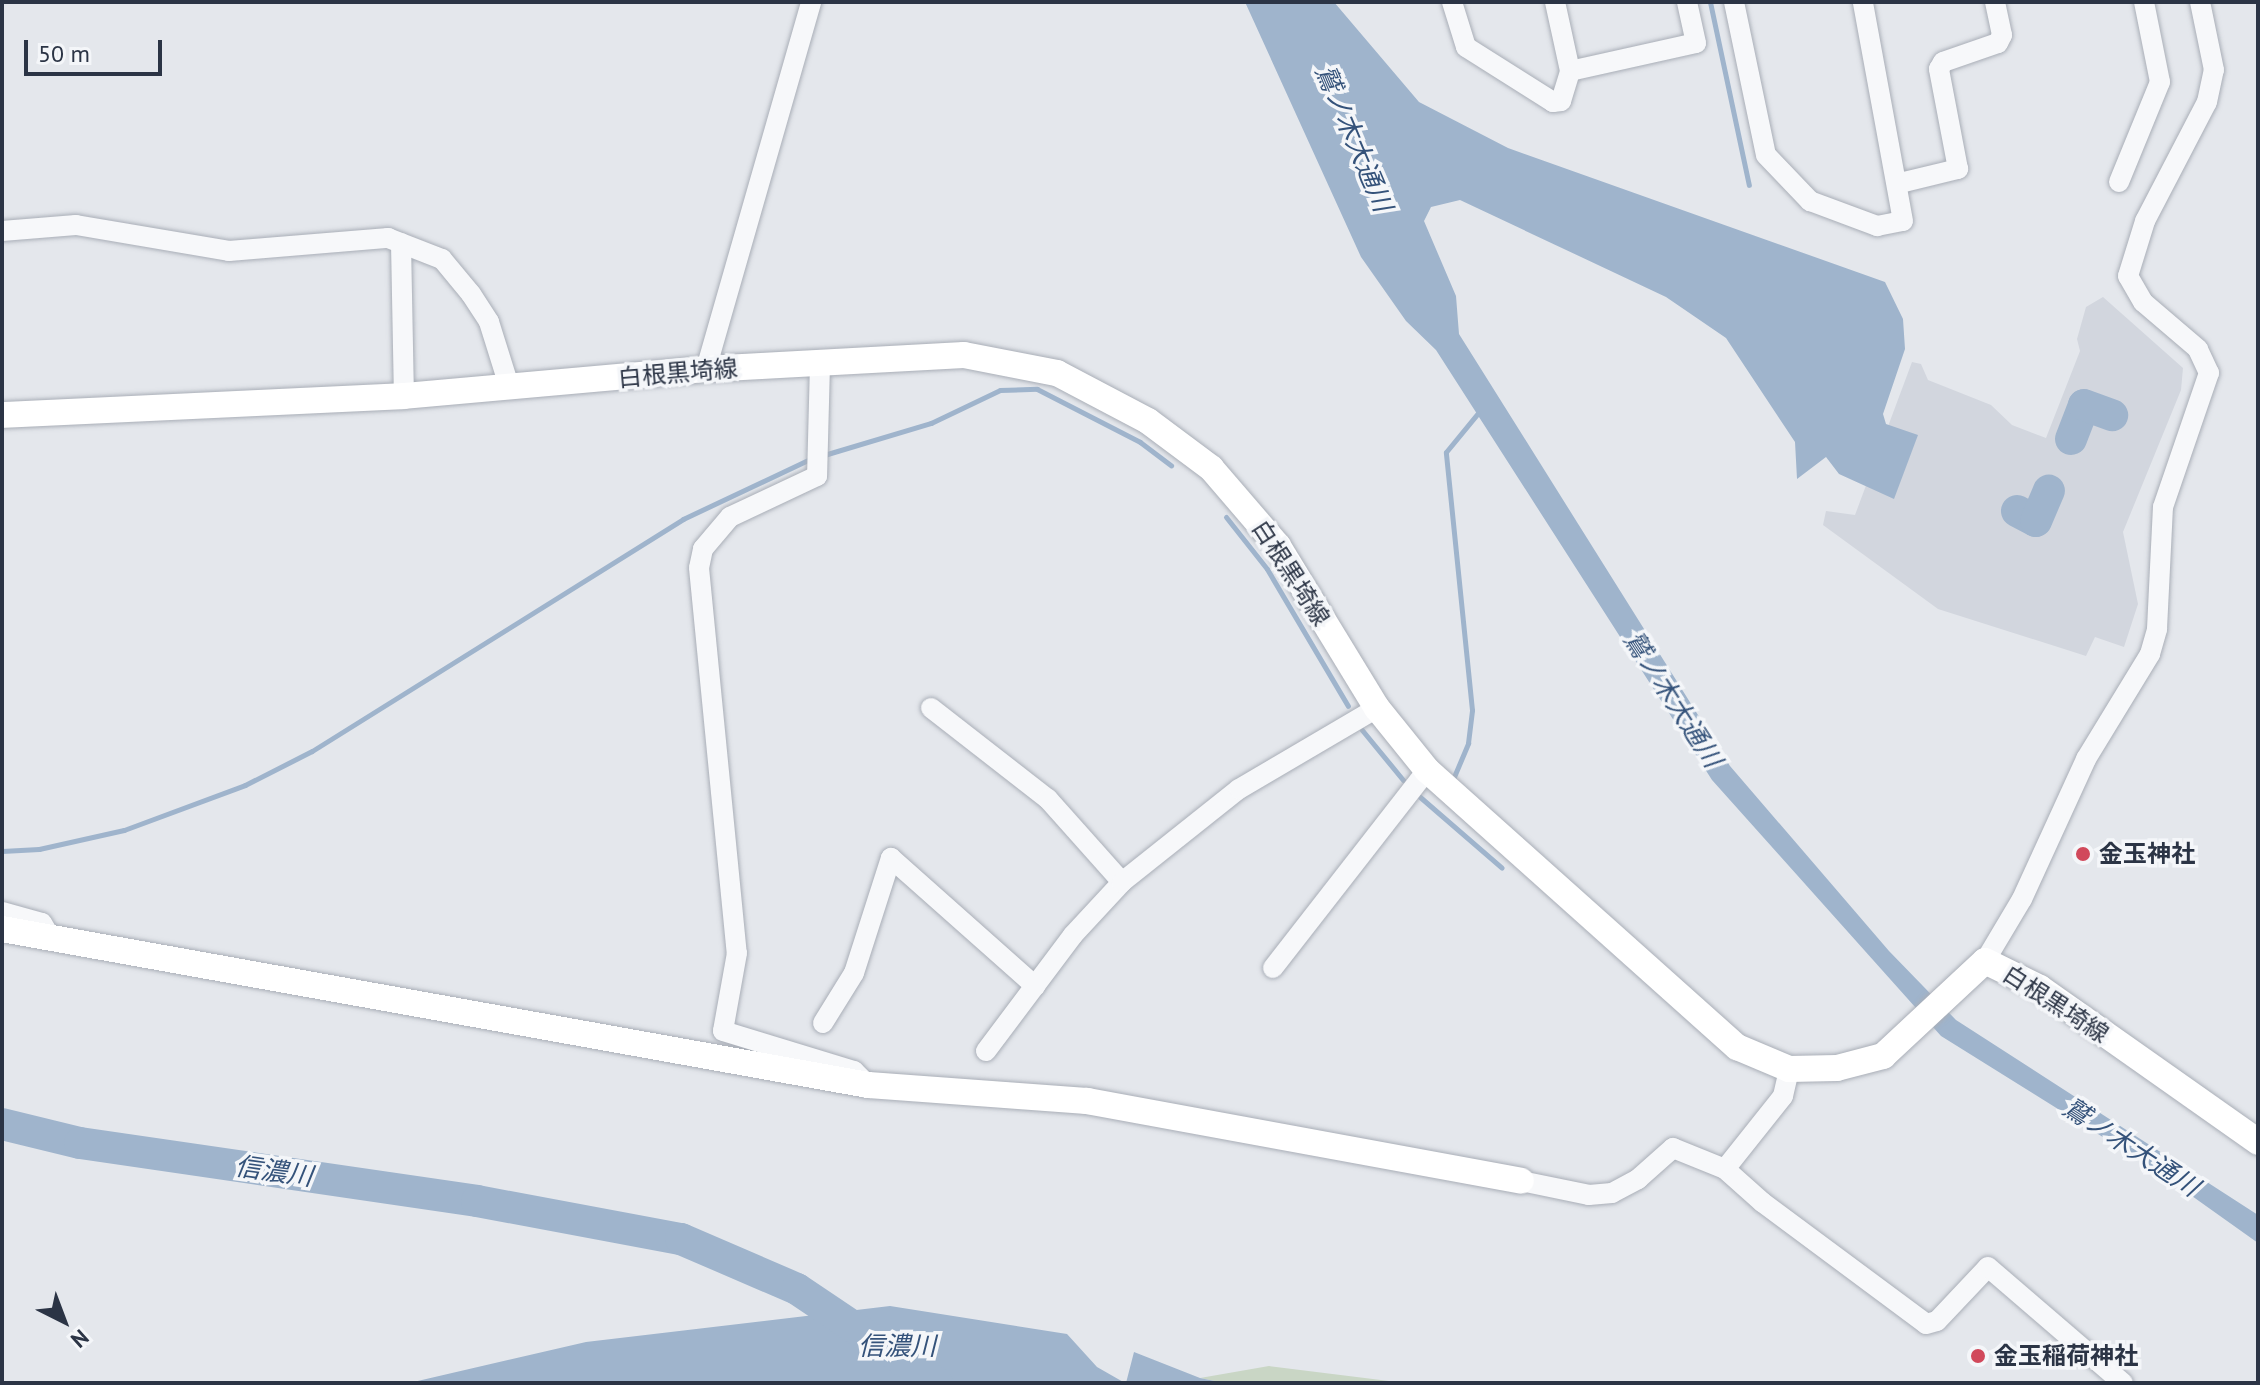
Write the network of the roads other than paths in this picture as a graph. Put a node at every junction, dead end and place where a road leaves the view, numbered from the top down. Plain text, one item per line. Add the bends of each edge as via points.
1 (811, 2) edge
2 (1452, 2) edge
3 (1555, 2) edge
4 (1687, 2) edge
5 (1734, 2) edge
6 (1863, 2) edge
7 (1995, 2) edge
8 (2144, 2) edge
9 (2200, 2) edge
10 (1570, 71) junction
11 (2119, 182) dead end
12 (1900, 183) junction
13 (2, 231) edge
14 (401, 243) junction
15 (820, 364) junction
16 (706, 369) junction
17 (510, 389) junction
18 (404, 396) junction
19 (2, 415) edge
20 (931, 708) dead end
21 (1377, 708) junction
22 (1427, 770) junction
23 (1122, 882) junction
24 (2, 912) edge
25 (2, 929) edge
26 (50, 937) junction
27 (1985, 961) junction
28 (1273, 968) dead end
29 (1035, 986) junction
30 (823, 1023) dead end
31 (986, 1051) dead end
32 (1789, 1069) junction
33 (868, 1085) junction
34 (2258, 1142) edge
35 (1725, 1169) junction
36 (1521, 1181) joint
37 (2123, 1383) edge

1 - 16 street
2 - 10 street via 1466,47 1553,102 1561,101
3 - 10 street
4 - 10 street via 1696,43
5 - 12 street via 1766,155 1810,201 1877,226 1903,221
6 - 12 street
7 - 12 street via 2002,35 1998,43 1943,62 1939,69 1958,169
8 - 11 street via 2160,82
9 - 27 street via 2214,70 2207,102 2145,221 2128,276 2143,302 2198,349 2209,373 2163,507 2157,629 2150,654 2086,759 2022,899
13 - 14 street via 76,225 229,251 349,238
14 - 17 street via 442,259 471,294 489,322
14 - 18 street
15 - 16 main road, 白根黒埼線
15 - 21 main road, 白根黒埼線 via 964,355 1014,361 1057,373 1148,421 1205,463 1253,513
15 - 33 street via 817,476 730,517 703,549 699,568 737,953 723,1031 854,1071
16 - 17 main road, 白根黒埼線
17 - 18 main road, 白根黒埼線
18 - 19 main road, 白根黒埼線
20 - 23 street via 1048,799
21 - 22 main road, 白根黒埼線
21 - 23 street via 1239,789
22 - 28 street
22 - 32 main road, 白根黒埼線 via 1737,1047
23 - 29 street
24 - 26 street via 42,923
25 - 26 main road
26 - 33 main road
27 - 32 main road, 白根黒埼線 via 1883,1056 1862,1063
27 - 34 main road, 白根黒埼線 via 2040,988
29 - 30 street via 891,858 854,973
29 - 31 street
32 - 35 street via 1783,1096
33 - 36 main road via 1087,1101
35 - 36 street via 1673,1148 1638,1179 1612,1193 1589,1195
35 - 37 street via 1926,1324 1937,1321 1988,1267

